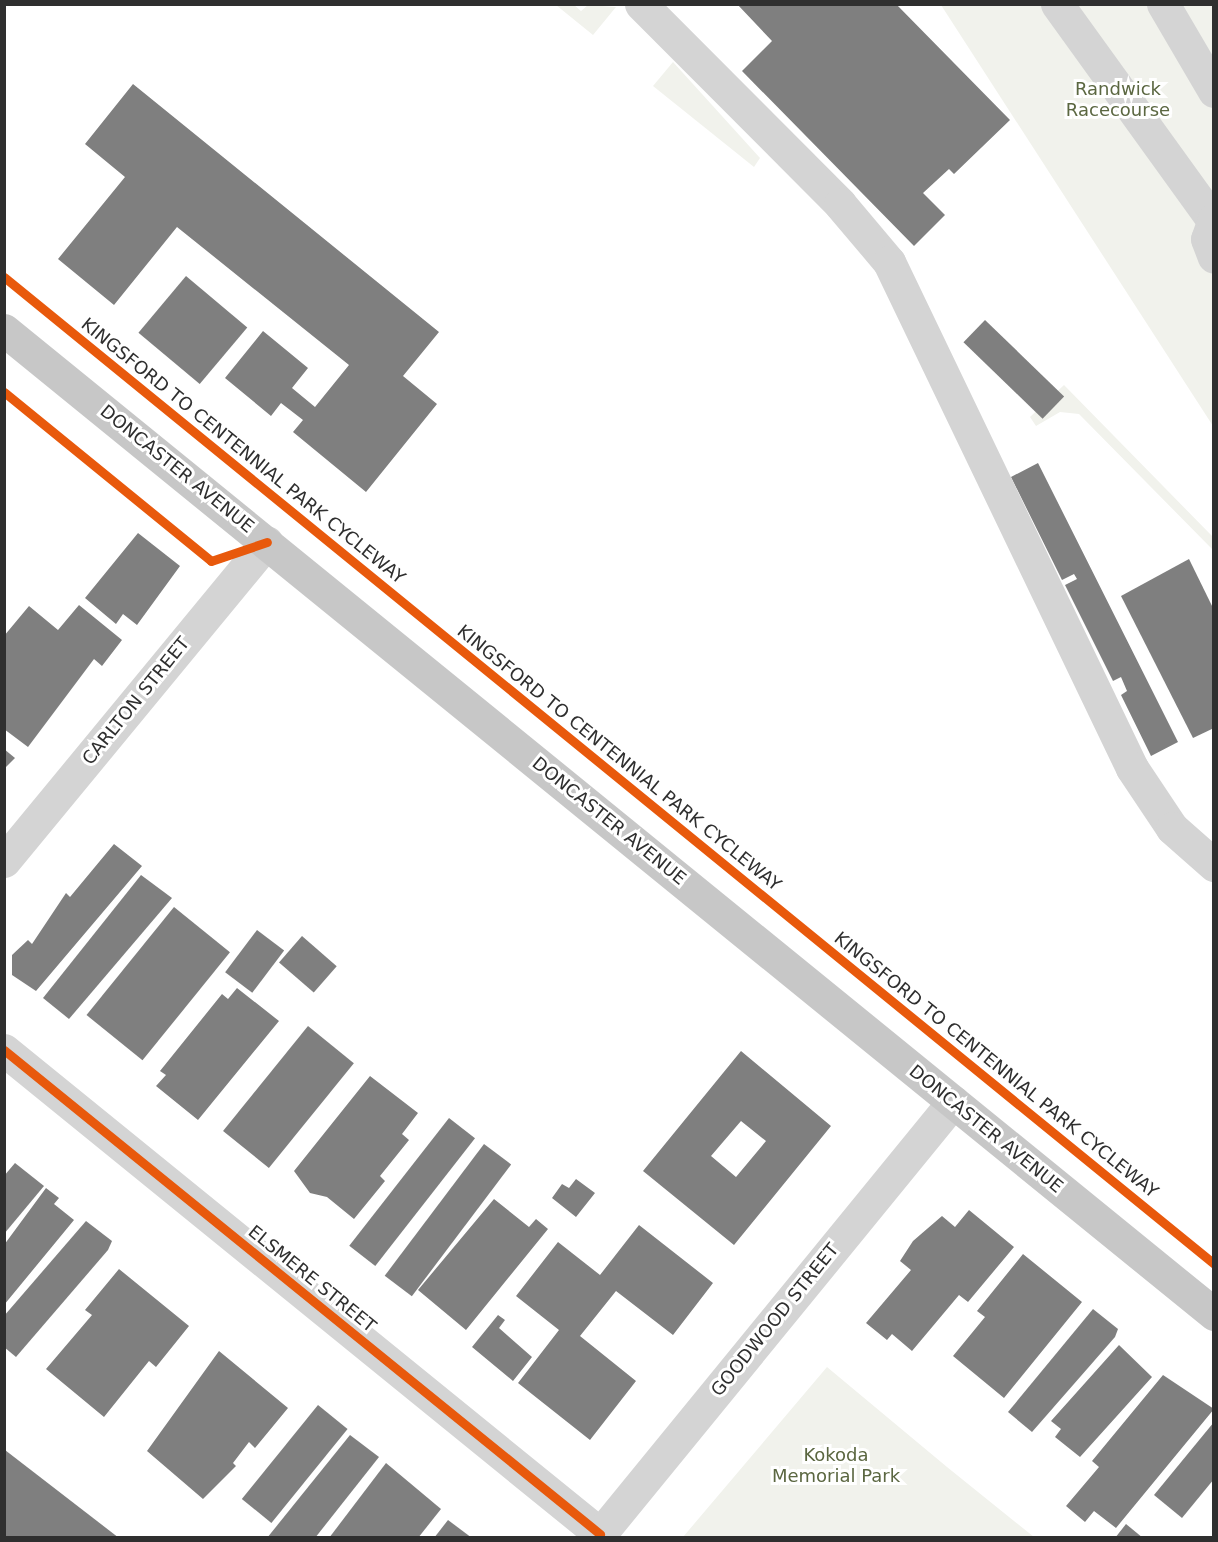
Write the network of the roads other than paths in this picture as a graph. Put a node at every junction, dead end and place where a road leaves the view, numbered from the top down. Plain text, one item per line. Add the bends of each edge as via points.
1 (641, 4) edge
2 (1057, 4) edge
3 (1163, 4) edge
4 (1214, 91) edge
5 (1213, 219) edge
6 (1214, 257) edge
7 (4, 330) edge
8 (267, 542) junction
9 (4, 861) edge
10 (1214, 865) edge
11 (4, 1050) edge
12 (953, 1102) junction
13 (1214, 1314) edge
14 (598, 1536) edge

1 - 10 street via 840,204 889,262 1132,768 1172,828
2 - 5 street
3 - 4 street
5 - 6 street via 1207,239
7 - 8 main road, DONCASTER AVENUE
8 - 9 street, CARLTON STREET
8 - 12 main road, DONCASTER AVENUE
11 - 14 street, ELSMERE STREET
12 - 13 main road, DONCASTER AVENUE
12 - 14 street, GOODWOOD STREET

